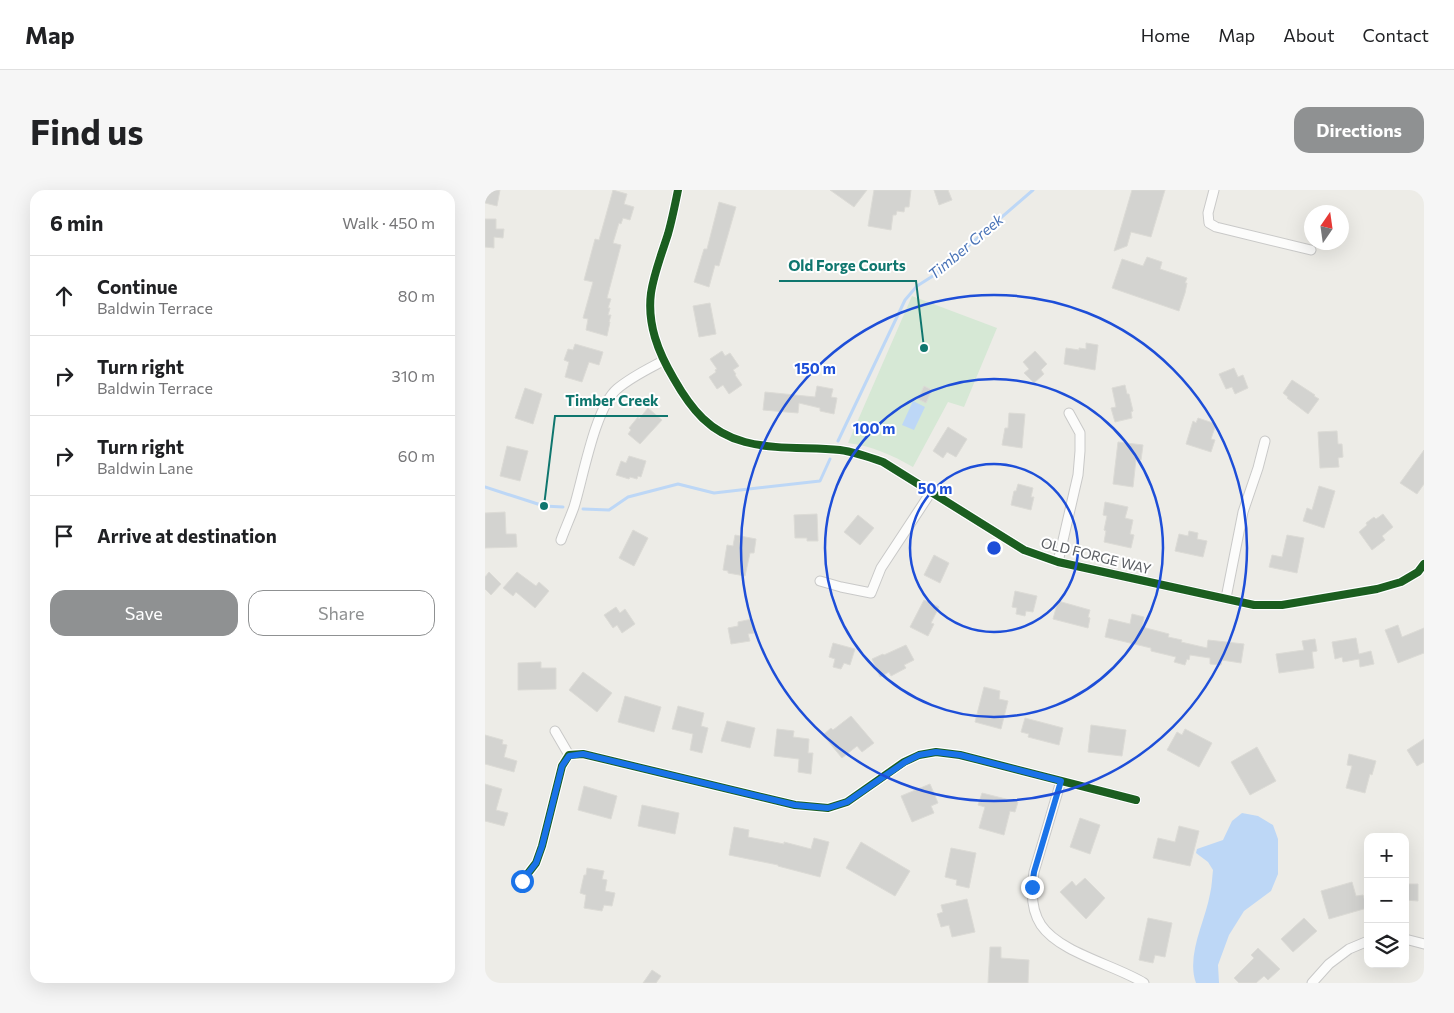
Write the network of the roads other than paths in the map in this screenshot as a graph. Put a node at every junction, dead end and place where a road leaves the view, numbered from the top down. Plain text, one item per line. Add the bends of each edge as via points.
1 (678, 190) edge
2 (1214, 190) edge
3 (1304, 248) edge
4 (663, 361) junction
5 (1069, 413) dead end
6 (1265, 441) dead end
7 (931, 492) junction
8 (561, 540) dead end
9 (1058, 562) junction
10 (1424, 564) edge
11 (820, 580) dead end
12 (1226, 598) junction
13 (555, 731) dead end
14 (569, 756) junction
15 (1061, 781) junction
16 (1136, 800) dead end
17 (522, 881) dead end
18 (1409, 941) edge
19 (1364, 943) edge
20 (1424, 944) edge
21 (1144, 983) edge
22 (1312, 983) edge

1 - 4 street, OLD FORGE WAY via 651,294 653,334
2 - 3 street via 1209,223
4 - 7 street, OLD FORGE WAY via 693,410 726,435 762,446 858,454 883,462
4 - 8 street via 617,389 605,405
5 - 9 street via 1080,433 1080,451 1078,475
6 - 12 street via 1243,512
7 - 9 street, OLD FORGE WAY via 1023,550
7 - 11 street via 881,568 871,593
9 - 12 street, OLD FORGE WAY
10 - 12 street, OLD FORGE WAY via 1418,572 1401,582 1360,592 1282,605 1255,605
13 - 14 street
14 - 15 street via 583,754 811,808 828,808 847,802 905,762 936,752 960,755
14 - 17 street via 562,766 536,863
15 - 16 street
15 - 21 street via 1034,872 1035,912 1040,924 1063,945
18 - 20 street
19 - 22 street via 1329,964

